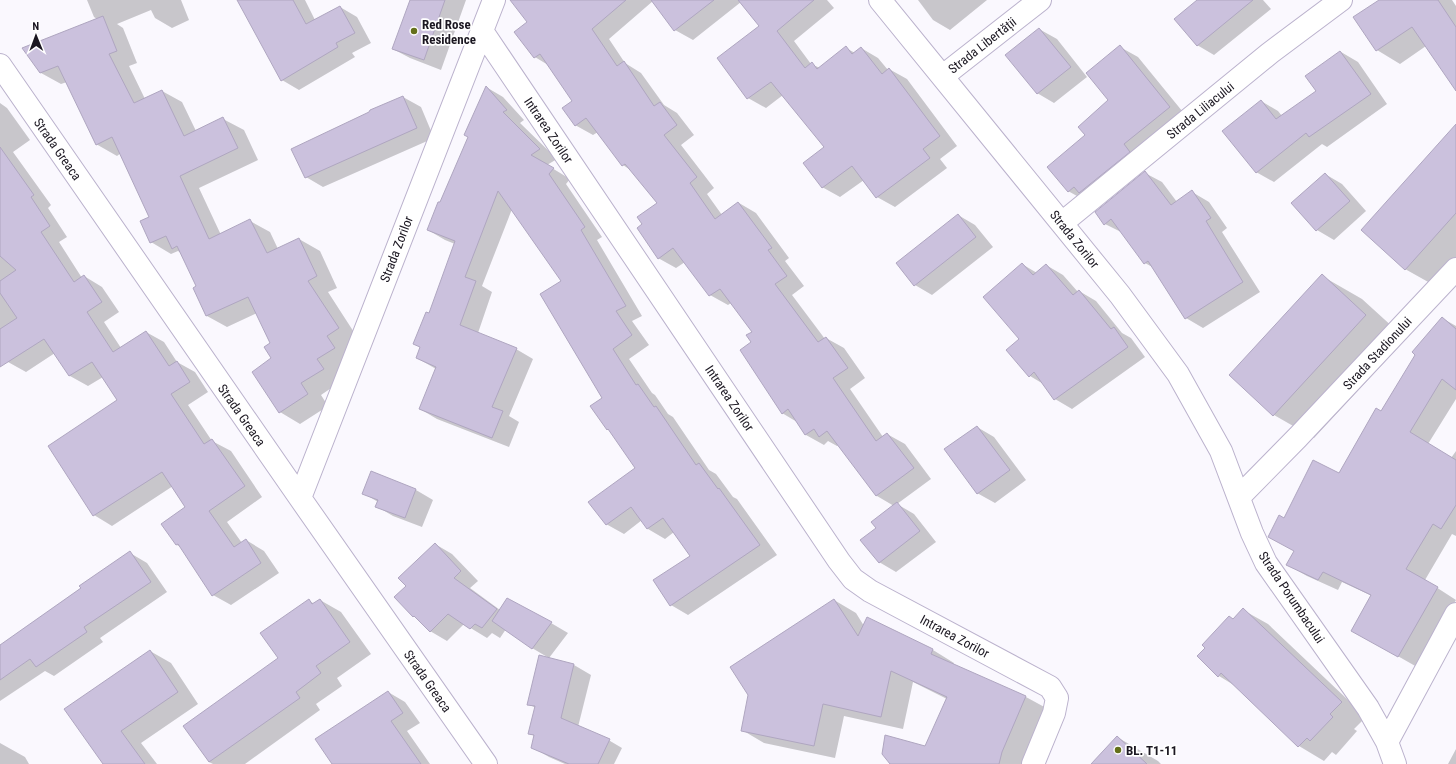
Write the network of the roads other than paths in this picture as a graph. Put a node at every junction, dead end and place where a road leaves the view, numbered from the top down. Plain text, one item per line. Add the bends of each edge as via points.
1 (494, 0) edge
2 (880, 0) edge
3 (1040, 0) edge
4 (1341, 0) edge
5 (482, 31) junction
6 (0, 65) edge
7 (943, 76) junction
8 (1062, 224) junction
9 (1456, 269) edge
10 (1239, 497) junction
11 (300, 498) junction
12 (1456, 614) edge
13 (1387, 742) junction
14 (486, 764) edge
15 (1033, 764) edge
16 (1395, 764) edge

1 - 5 street, Strada Zorilor
2 - 7 street, Strada Zorilor
3 - 7 street, Strada Libertății
4 - 8 street, Strada Liliacului via 1270,53
5 - 11 street, Strada Zorilor
5 - 15 street, Intrarea Zorilor via 853,579 870,591 1050,687 1056,698 1054,713
6 - 11 street, Strada Greaca
7 - 8 street, Strada Zorilor
8 - 10 street, Strada Zorilor via 1120,295 1178,374 1221,451
9 - 10 street, Strada Stadionului
10 - 13 street, Strada Porumbacului via 1266,563 1368,708
11 - 14 street, Strada Greaca
12 - 13 street
13 - 16 street, Strada Porumbacului

